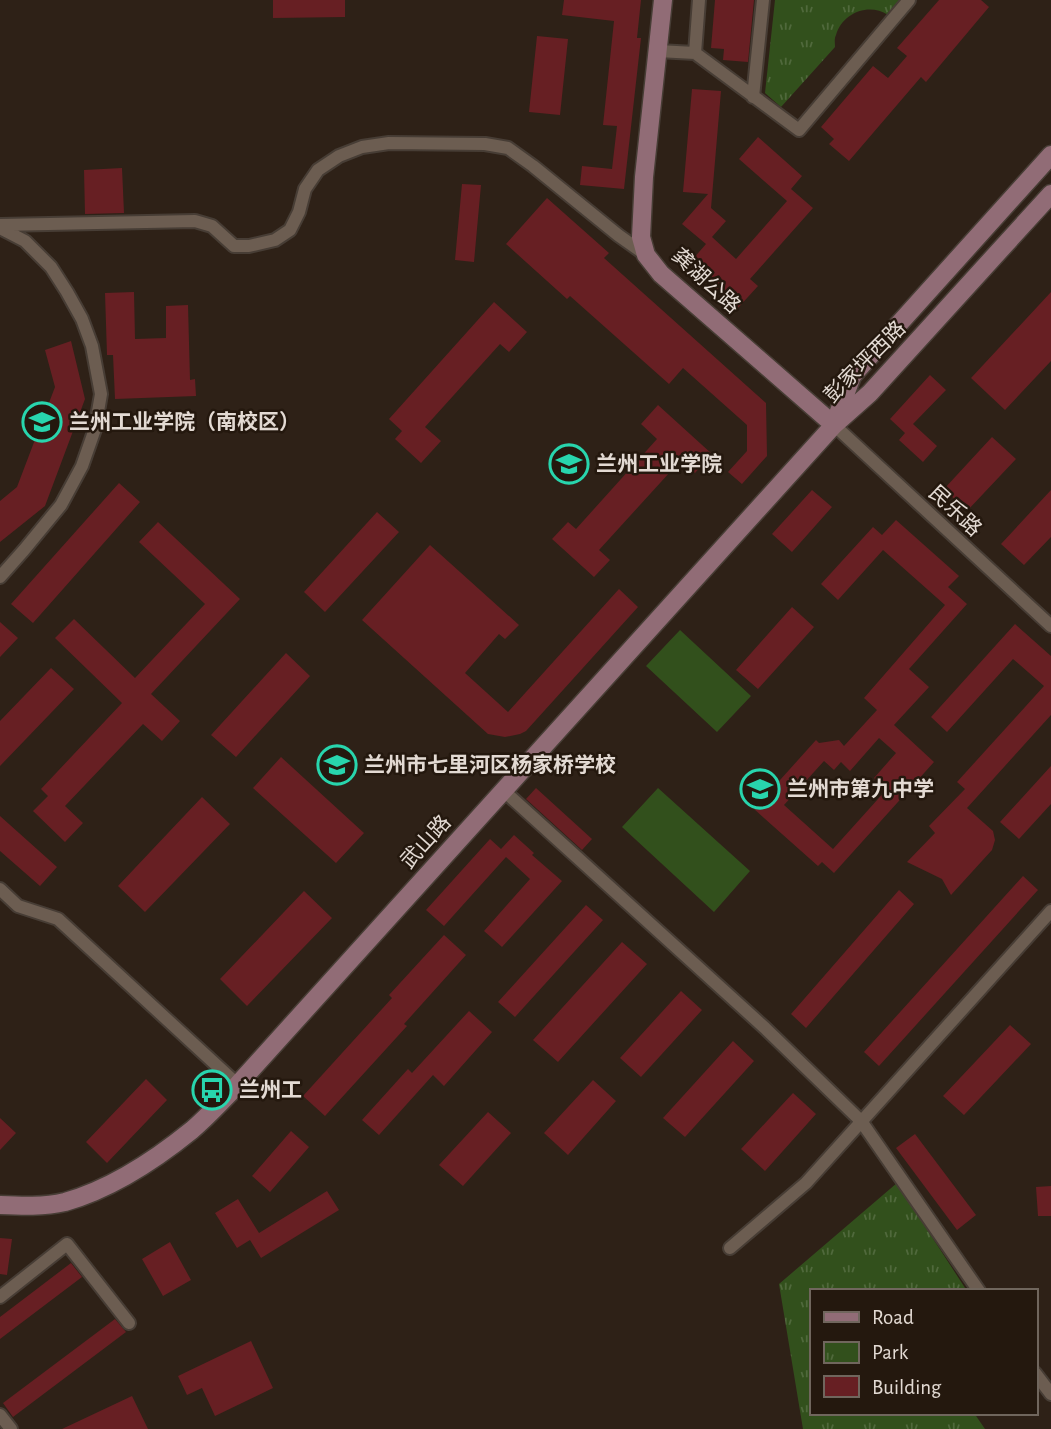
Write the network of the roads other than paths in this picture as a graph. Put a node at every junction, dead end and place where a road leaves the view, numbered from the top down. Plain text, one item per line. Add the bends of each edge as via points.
1 (663, 0) edge
2 (699, 0) edge
3 (762, 0) edge
4 (909, 0) edge
5 (658, 51) junction
6 (695, 53) junction
7 (753, 97) junction
8 (1051, 155) edge
9 (1051, 194) edge
10 (0, 226) edge
11 (646, 255) junction
12 (834, 425) junction
13 (0, 577) edge
14 (1051, 625) edge
15 (503, 790) junction
16 (0, 889) edge
17 (1051, 911) edge
18 (238, 1085) junction
19 (862, 1121) junction
20 (0, 1205) edge
21 (730, 1248) dead end
22 (978, 1289) edge
23 (0, 1297) edge
24 (129, 1323) dead end
25 (1037, 1376) edge
26 (1051, 1394) edge
27 (0, 1415) edge
28 (11, 1429) edge

1 - 5 main road, 龚湖公路
2 - 6 street
3 - 7 street
4 - 7 street via 799,131
5 - 6 street
5 - 11 main road, 龚湖公路 via 644,177 641,237
6 - 7 street
8 - 12 main road, 彭家坪西路 via 852,376
9 - 12 main road, 彭家坪西路 via 870,393
10 - 11 street via 195,221 212,226 234,246 249,246 275,240 290,230 305,189 318,170 339,156 389,143 485,144 508,148
10 - 13 street via 25,241 51,267 67,292 92,346 101,394 82,466 61,505
11 - 12 main road, 龚湖公路 via 661,274
12 - 14 street, 民乐路
12 - 15 main road, 武山路
15 - 18 main road, 武山路
15 - 19 street
16 - 18 street via 18,906 58,919
17 - 19 street
18 - 20 main road, 武山路 via 192,1129 125,1175 64,1202
19 - 21 street via 806,1183
19 - 22 street
23 - 24 street via 67,1244
25 - 26 street
27 - 28 street

